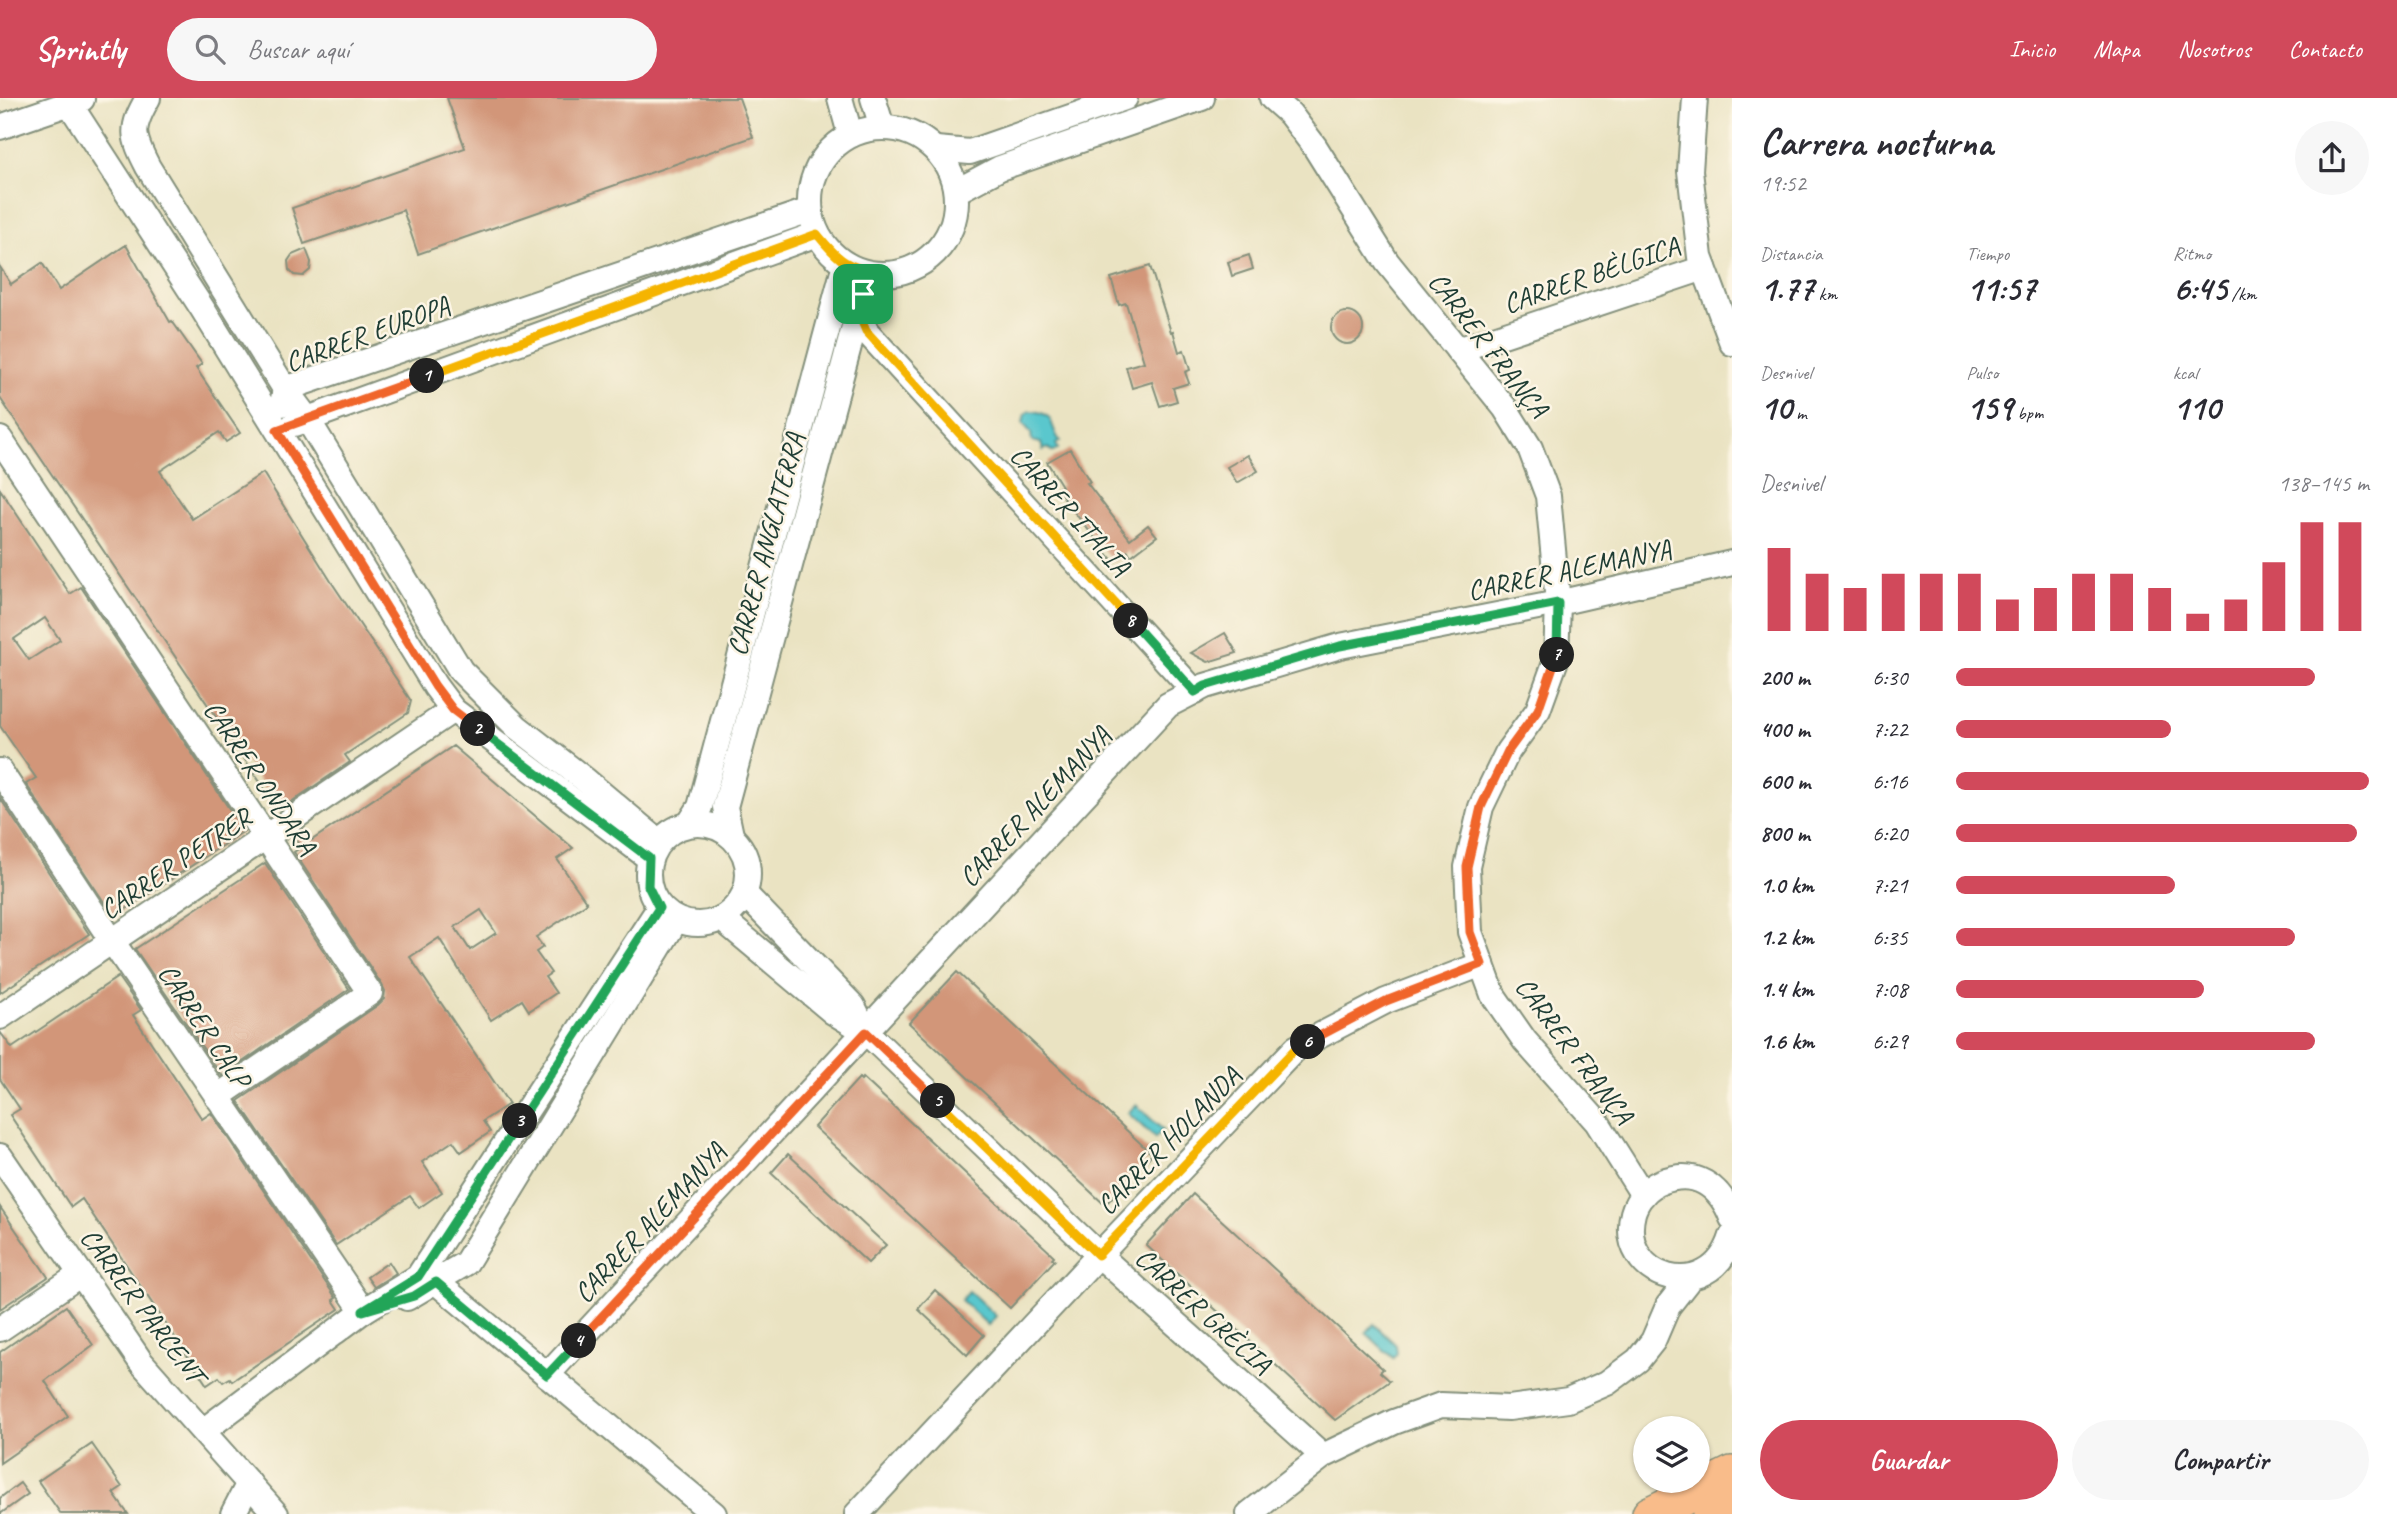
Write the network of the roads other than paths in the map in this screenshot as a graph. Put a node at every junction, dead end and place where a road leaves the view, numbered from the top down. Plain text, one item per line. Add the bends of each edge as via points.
1 (148, 98) edge
2 (840, 98) edge
3 (873, 98) edge
4 (1125, 98) edge
5 (1202, 98) edge
6 (1695, 98) edge
7 (76, 101) edge
8 (1284, 103) edge
9 (0, 127) edge
10 (882, 127) junction
11 (850, 134) junction
12 (936, 149) junction
13 (957, 191) junction
14 (810, 210) junction
15 (817, 234) junction
16 (845, 264) junction
17 (1704, 268) junction
18 (882, 274) junction
19 (858, 312) junction
20 (1732, 343) edge
21 (1458, 350) junction
22 (902, 369) junction
23 (840, 380) junction
24 (285, 389) junction
25 (308, 419) junction
26 (277, 430) junction
27 (0, 439) edge
28 (1732, 563) edge
29 (1558, 603) junction
30 (1195, 692) junction
31 (453, 710) junction
32 (0, 771) edge
33 (689, 824) junction
34 (731, 835) junction
35 (265, 838) junction
36 (654, 850) junction
37 (745, 894) junction
38 (668, 914) junction
39 (722, 919) junction
40 (112, 941) junction
41 (1482, 964) junction
42 (0, 1017) edge
43 (866, 1032) junction
44 (217, 1097) junction
45 (0, 1156) edge
46 (1643, 1195) junction
47 (1732, 1218) edge
48 (1732, 1236) edge
49 (1098, 1255) junction
50 (81, 1274) junction
51 (1660, 1274) junction
52 (1690, 1278) junction
53 (436, 1282) junction
54 (1668, 1306) junction
55 (363, 1311) junction
56 (0, 1329) edge
57 (547, 1375) junction
58 (203, 1431) junction
59 (1323, 1455) junction
60 (1732, 1474) edge
61 (249, 1483) junction
62 (1732, 1503) edge
63 (233, 1514) edge
64 (276, 1514) edge
65 (714, 1514) edge
66 (857, 1514) edge
67 (1250, 1514) edge
68 (1650, 1514) edge
69 (1710, 1514) edge

1 - 24 street via 137,117 134,140
2 - 11 street
3 - 10 street
4 - 12 street via 970,152
5 - 13 street via 1000,168
6 - 17 street via 1690,171
7 - 9 street
7 - 26 street
8 - 21 street, CARRER FRANÇA via 1387,262
10 - 11 street
10 - 12 street via 915,134
11 - 14 street via 827,152 816,169
12 - 13 street via 950,168
13 - 18 street via 955,220 933,255 911,269
14 - 15 street
14 - 24 street, CARRER EUROPA
15 - 16 street
15 - 25 street
16 - 18 street
16 - 33 street, CARRER ANGLATERRA via 700,807
17 - 20 street
17 - 21 street, CARRER BÈLGICA
18 - 19 street, CARRER ANGLATERRA via 863,294
19 - 22 street, CARRER ITALIA via 866,331
19 - 23 street, CARRER ANGLATERRA
21 - 29 street, CARRER FRANÇA via 1505,408 1530,448 1548,496
22 - 23 street, CARRER ITALIA via 872,356 857,359
22 - 30 street, CARRER ITALIA
23 - 34 street, CARRER ANGLATERRA via 725,807
24 - 25 street
24 - 26 street, CARRER EUROPA
25 - 26 street
25 - 36 street via 461,671 517,727 584,779
26 - 31 street
27 - 35 street, CARRER ONDARA
28 - 29 street, CARRER ALEMANYA
29 - 30 street, CARRER ALEMANYA via 1340,646
29 - 41 street, CARRER FRANÇA via 1556,660 1538,710 1508,751 1481,807 1467,867 1470,932
30 - 43 street, CARRER ALEMANYA via 1168,705
31 - 35 street, CARRER PETRER
31 - 36 street
32 - 40 street, CARRER CALP
33 - 34 street via 718,827
33 - 36 street via 672,830
34 - 37 street via 746,858 749,881
35 - 40 street, CARRER PETRER
35 - 44 street, CARRER ONDARA via 370,993
36 - 38 street via 648,886
37 - 39 street
37 - 43 street, CARRER GRÈCIA via 853,1006
38 - 39 street via 690,925
38 - 53 street via 466,1263
38 - 55 street via 418,1277
39 - 43 street, CARRER GRÈCIA via 833,1012
40 - 42 street, CARRER PETRER
40 - 44 street, CARRER CALP
41 - 46 street, CARRER FRANÇA via 1493,995 1525,1041 1597,1122
41 - 49 street, CARRER HOLANDA via 1386,1001 1296,1048
43 - 49 street, CARRER GRÈCIA
43 - 57 street, CARRER ALEMANYA
44 - 55 street, CARRER CALP
45 - 50 street, CARRER PARCENT
46 - 47 street via 1670,1178 1702,1181 1716,1190
46 - 51 street via 1634,1208 1632,1239 1637,1253
48 - 52 street via 1718,1263
49 - 59 street, CARRER GRÈCIA
49 - 66 street, CARRER HOLANDA
50 - 56 street
50 - 58 street, CARRER PARCENT via 141,1363
51 - 52 street
51 - 54 street
52 - 54 street
53 - 55 street via 414,1296
53 - 57 street
54 - 59 street via 1639,1360 1607,1383 1577,1396 1508,1408 1441,1405
55 - 58 street
57 - 65 street
58 - 61 street, CARRER PARCENT
59 - 67 street
60 - 68 highway
61 - 63 street
61 - 64 street, CARRER PARCENT
62 - 69 highway

